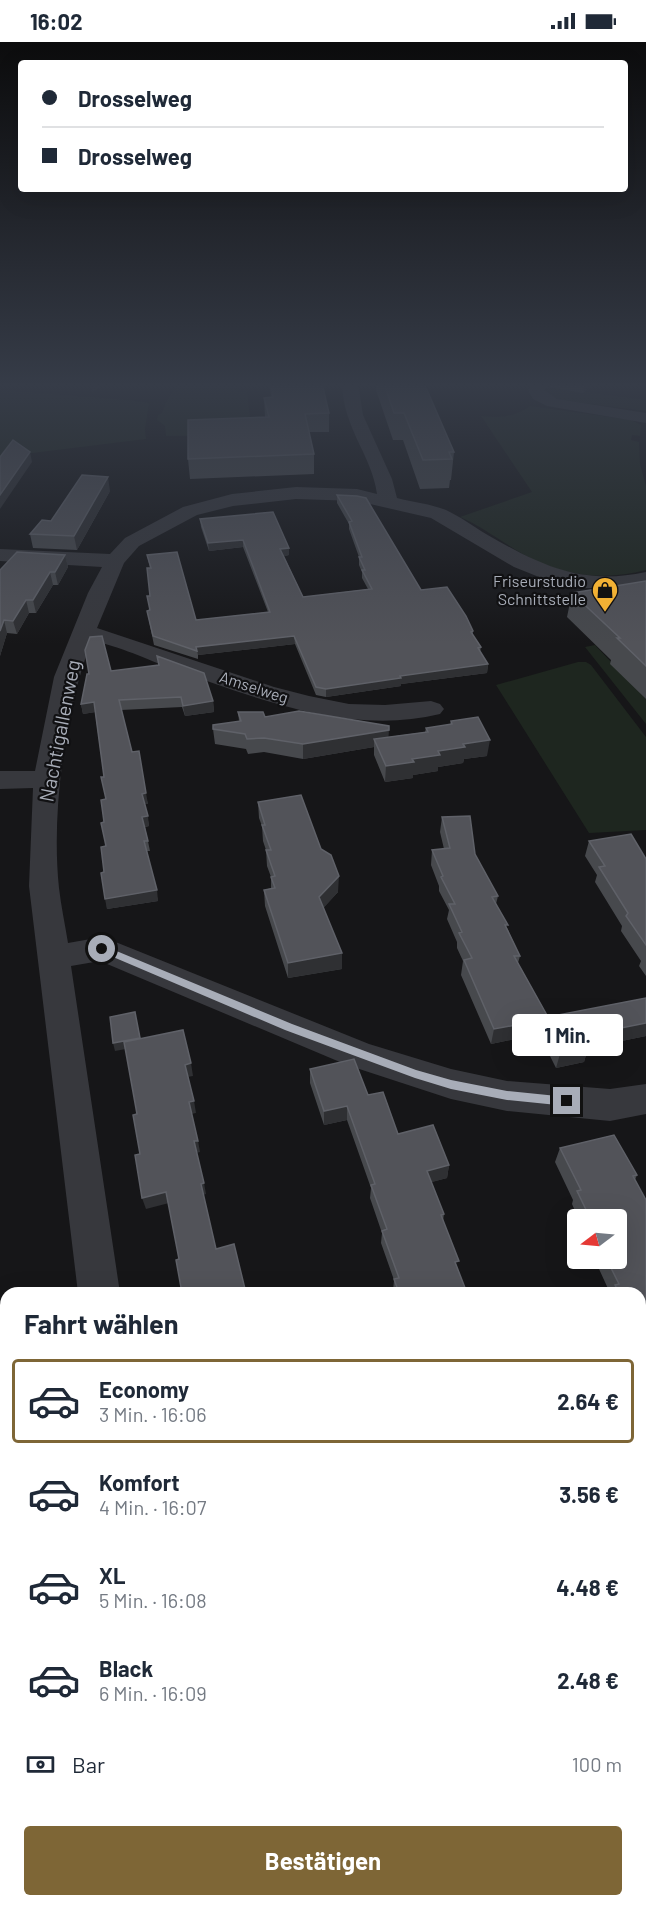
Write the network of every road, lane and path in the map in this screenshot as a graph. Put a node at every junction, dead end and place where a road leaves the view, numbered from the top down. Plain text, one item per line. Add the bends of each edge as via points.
1 (380, 470) edge
2 (387, 501) junction
3 (0, 555) edge
4 (115, 561) junction
5 (646, 578) edge
6 (82, 635) junction
7 (431, 710) dead end
8 (47, 779) junction
9 (0, 780) edge
10 (54, 957) junction
11 (646, 1099) edge
12 (98, 1287) edge

1 - 2 street via 387,485
2 - 4 street, Nachtigallenweg via 316,493 232,500 190,511 143,535
2 - 5 street, Nachtigallenweg via 438,514 544,573 586,582
3 - 4 street
4 - 6 street, Nachtigallenweg
6 - 7 street, Amselweg via 98,635 265,692 349,712
6 - 8 street, Nachtigallenweg via 66,677
8 - 9 street
8 - 10 street, Nachtigallenweg via 44,886
10 - 11 street via 102,949 350,1051 451,1084 507,1096 610,1105
10 - 12 street, Nachtigallenweg

